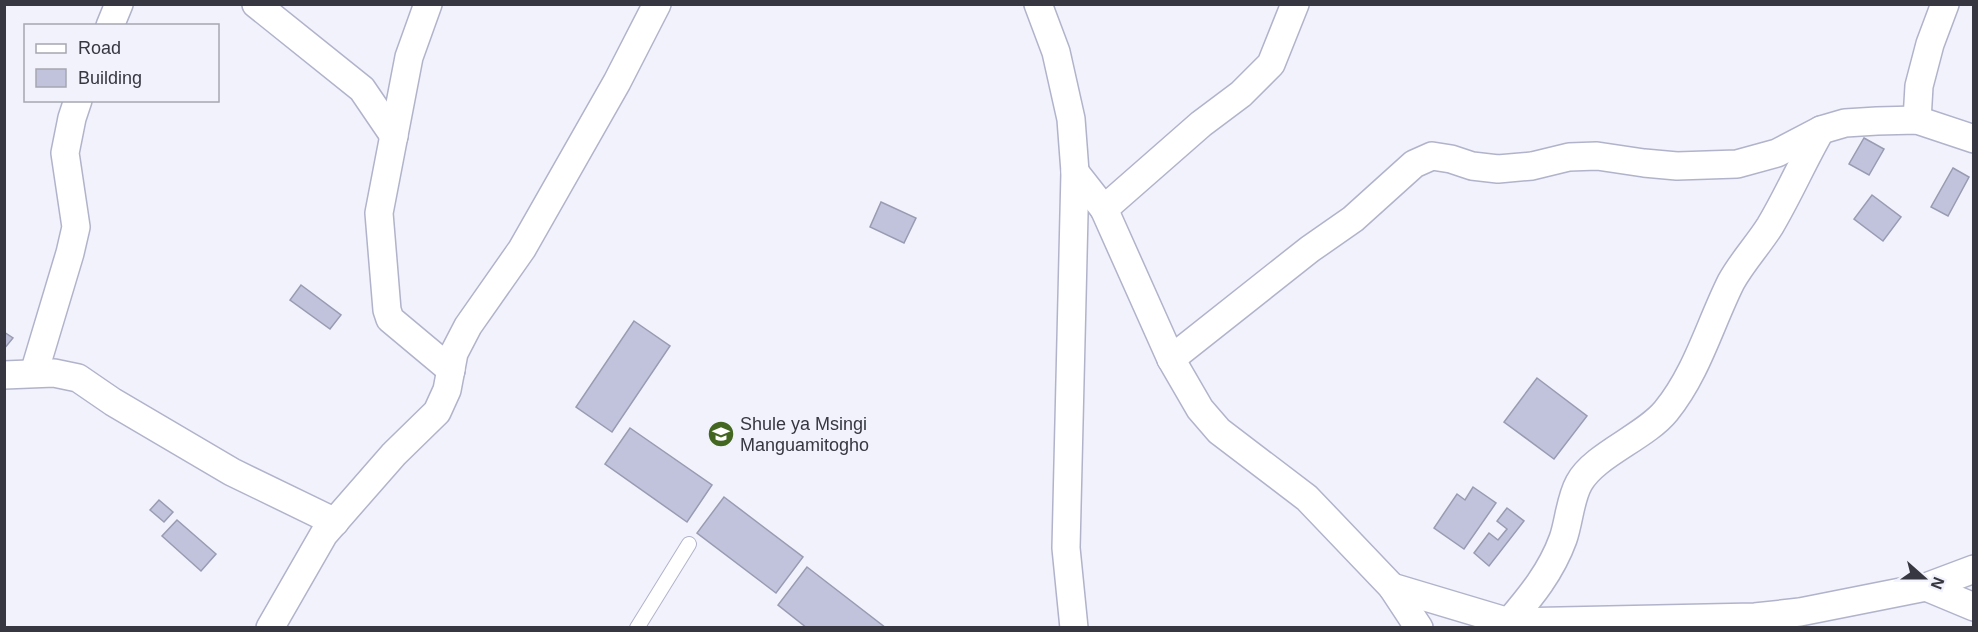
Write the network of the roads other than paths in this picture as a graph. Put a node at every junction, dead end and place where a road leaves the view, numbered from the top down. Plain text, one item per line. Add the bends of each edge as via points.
1 (119, 4) edge
2 (256, 4) edge
3 (428, 4) edge
4 (657, 4) edge
5 (1038, 4) edge
6 (1295, 4) edge
7 (1945, 4) edge
8 (111, 24) edge
9 (77, 102) edge
10 (1917, 120) junction
11 (1821, 130) junction
12 (394, 136) junction
13 (1974, 140) edge
14 (1075, 172) junction
15 (1104, 209) junction
16 (1171, 359) junction
17 (451, 370) junction
18 (34, 373) junction
19 (4, 375) edge
20 (334, 522) junction
21 (689, 544) dead end
22 (1974, 569) edge
23 (1392, 587) junction
24 (1926, 587) junction
25 (1974, 607) edge
26 (1509, 622) junction
27 (270, 627) edge
28 (637, 627) edge
29 (1074, 627) edge
30 (1419, 627) edge

1 - 8 street
2 - 12 street via 362,89
3 - 12 street via 409,57
4 - 17 street via 522,249 468,326 454,353
5 - 14 street via 1059,63 1071,119
6 - 15 street via 1271,64
7 - 10 street via 1919,86
9 - 18 street via 65,153 76,227
10 - 11 street via 1845,123
10 - 13 street
11 - 16 street via 1777,153 1737,164 1677,166 1597,156 1498,169 1432,156 1414,164 1353,219
11 - 26 street via 1768,229 1732,281 1682,387 1665,412 1590,469 1579,483 1554,563
12 - 17 street via 379,213 387,310 397,326
14 - 15 street
14 - 29 street via 1066,548
15 - 16 street
16 - 23 street via 1200,410 1219,431 1307,498
17 - 20 street via 437,412
18 - 19 street
18 - 20 street via 78,378 232,472
20 - 27 street
21 - 28 lane
22 - 24 street
23 - 26 street
23 - 30 street
24 - 25 street
24 - 26 street via 1755,617

